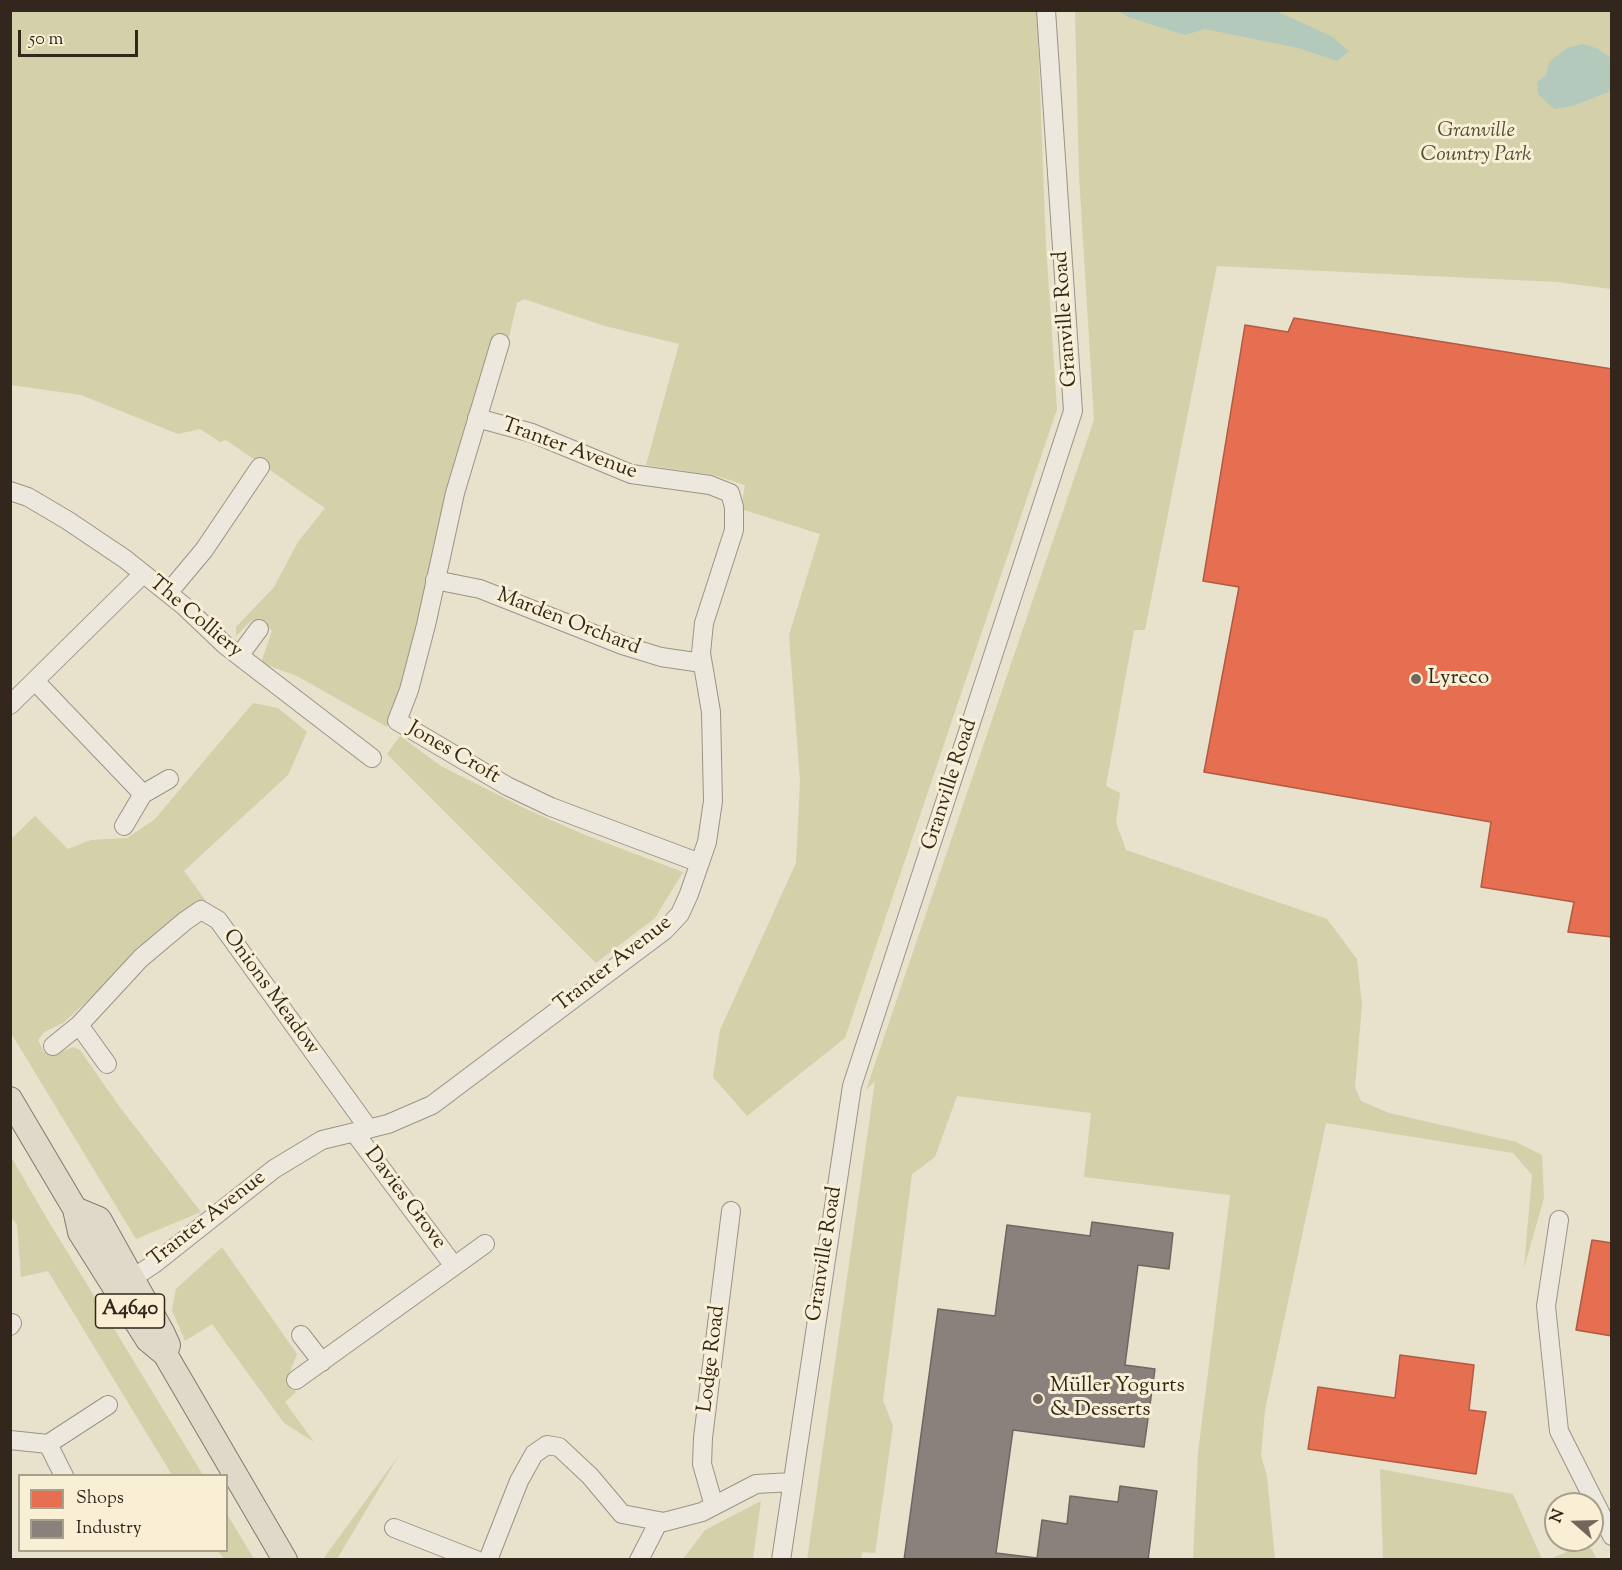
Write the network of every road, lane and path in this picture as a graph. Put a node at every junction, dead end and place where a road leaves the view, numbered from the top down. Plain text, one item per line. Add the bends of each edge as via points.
1 (1046, 10) edge
2 (500, 343) dead end
3 (477, 418) junction
4 (260, 468) dead end
5 (10, 491) edge
6 (143, 574) junction
7 (435, 580) junction
8 (168, 593) junction
9 (259, 630) dead end
10 (239, 656) junction
11 (702, 663) junction
12 (36, 681) junction
13 (10, 705) edge
14 (372, 758) dead end
15 (169, 779) dead end
16 (143, 795) junction
17 (124, 826) dead end
18 (700, 863) junction
19 (79, 1024) junction
20 (53, 1046) dead end
21 (107, 1064) dead end
22 (10, 1099) edge
23 (361, 1131) junction
24 (731, 1211) dead end
25 (1559, 1220) dead end
26 (485, 1244) dead end
27 (454, 1266) junction
28 (124, 1283) junction
29 (301, 1335) dead end
30 (322, 1362) junction
31 (296, 1380) dead end
32 (108, 1405) dead end
33 (10, 1440) edge
34 (48, 1444) junction
35 (63, 1474) edge
36 (793, 1482) junction
37 (714, 1506) junction
38 (659, 1521) junction
39 (394, 1528) dead end
40 (1611, 1536) edge
41 (285, 1560) edge
42 (476, 1560) edge
43 (488, 1560) edge
44 (639, 1560) edge
45 (781, 1560) edge

1 - 36 street, Granville Road via 1073,411 852,1086
2 - 3 street, Jones Croft
3 - 7 street, Jones Croft
3 - 11 street, Tranter Avenue via 532,433 631,474 711,485 730,493 734,530 704,623
4 - 8 street via 204,550
5 - 6 street, The Colliery via 67,520
6 - 8 street, The Colliery
6 - 12 street
7 - 11 street, Marden Orchard via 480,589 660,657
7 - 18 street, Jones Croft via 409,690 397,721 507,786 551,807
8 - 10 street, The Colliery
9 - 10 street
10 - 14 street, The Colliery
11 - 18 street, Tranter Avenue via 711,712 713,801
12 - 13 street
12 - 16 street
15 - 16 street
16 - 17 street
18 - 23 street, Tranter Avenue via 680,914 665,930 432,1106
19 - 20 street, Onions Meadow
19 - 21 street
19 - 23 street, Onions Meadow via 141,958 201,910 218,920
22 - 28 main road via 75,1209 99,1219
23 - 27 street, Davies Grove
23 - 28 street, Tranter Avenue via 322,1140 274,1169
24 - 37 street, Lodge Road via 703,1438 702,1464
25 - 40 street via 1545,1306 1558,1431
26 - 27 street, Davies Grove
27 - 30 street, Davies Grove
28 - 41 main road, A4640 via 148,1340 165,1354
29 - 30 street
30 - 31 street, Davies Grove
32 - 34 street
33 - 34 street
34 - 35 street
36 - 37 street via 756,1484
36 - 45 street, Granville Road
37 - 38 street
38 - 43 street via 622,1514 590,1476 559,1448 547,1445 534,1454 519,1480
38 - 44 street
39 - 42 street

